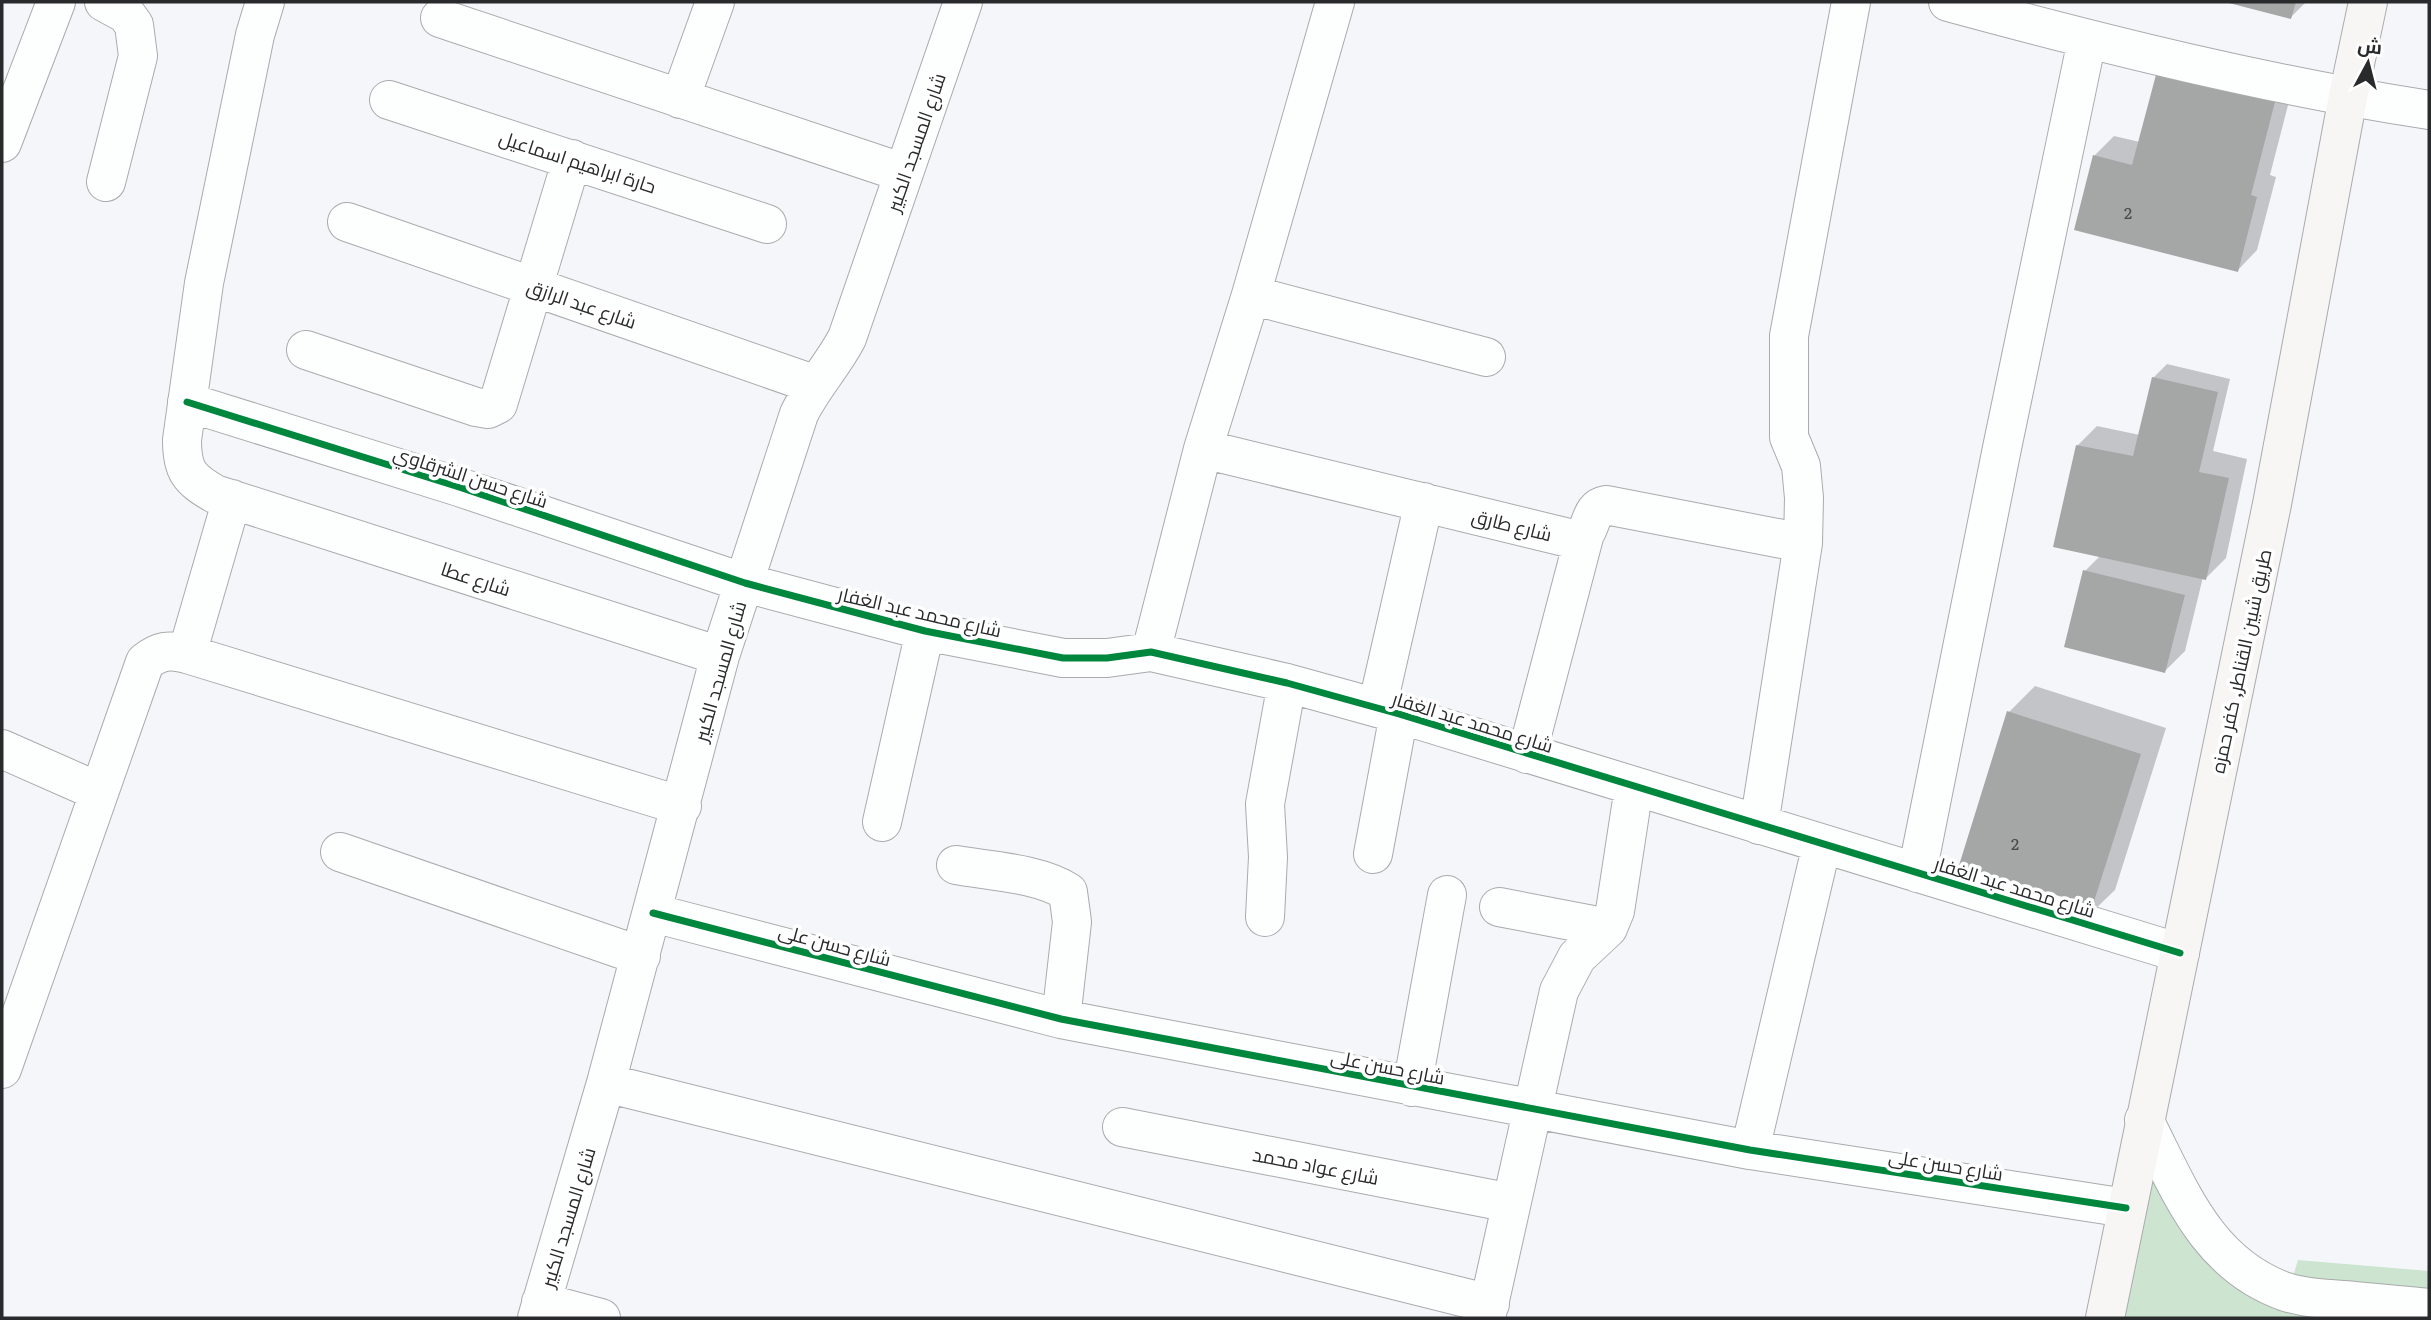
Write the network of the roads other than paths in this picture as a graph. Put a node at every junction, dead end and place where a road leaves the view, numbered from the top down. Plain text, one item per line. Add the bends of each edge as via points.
1 (56, 2) edge
2 (104, 2) edge
3 (265, 2) edge
4 (715, 2) edge
5 (963, 2) edge
6 (1335, 2) edge
7 (1851, 2) edge
8 (1948, 2) edge
9 (2368, 2) edge
10 (440, 18) dead end
11 (2087, 40) junction
12 (2348, 97) junction
13 (680, 99) junction
14 (390, 100) dead end
15 (2429, 110) edge
16 (2, 143) edge
17 (572, 159) junction
18 (904, 173) junction
19 (106, 182) dead end
20 (346, 222) dead end
21 (767, 223) dead end
22 (534, 286) junction
23 (1251, 295) junction
24 (306, 350) dead end
25 (1486, 357) dead end
26 (817, 385) junction
27 (187, 402) junction
28 (1203, 449) junction
29 (232, 499) junction
30 (1424, 502) junction
31 (1584, 537) junction
32 (1803, 543) junction
33 (745, 583) junction
34 (925, 631) junction
35 (1151, 652) junction
36 (187, 654) junction
37 (720, 656) junction
38 (1287, 683) junction
39 (1388, 711) junction
40 (2, 749) edge
41 (1527, 754) junction
42 (1634, 787) junction
43 (99, 792) junction
44 (682, 806) junction
45 (882, 822) dead end
46 (1759, 825) junction
47 (1822, 844) junction
48 (340, 852) dead end
49 (1373, 854) dead end
50 (956, 865) dead end
51 (1917, 873) junction
52 (1447, 895) dead end
53 (1499, 907) dead end
54 (653, 913) junction
55 (1265, 916) dead end
56 (1608, 928) junction
57 (2180, 953) junction
58 (641, 956) junction
59 (1061, 1019) junction
60 (2, 1069) edge
61 (606, 1083) junction
62 (1412, 1087) junction
63 (1534, 1110) junction
64 (2144, 1120) junction
65 (1122, 1126) dead end
66 (1751, 1150) junction
67 (1511, 1203) junction
68 (2126, 1208) junction
69 (2429, 1308) edge
70 (539, 1310) edge
71 (1488, 1311) edge
72 (601, 1318) edge
73 (2105, 1318) edge

1 - 16 street
2 - 19 street via 126,14 134,25 138,56
3 - 27 street, شارع عطا via 208,261
4 - 13 street
5 - 18 street, شارع المسجد الكبير
6 - 23 street
7 - 32 street via 1788,336 1789,437 1801,466
8 - 11 street
9 - 12 main road, طريق شبين القناطر, كفر حمزه
10 - 13 street
11 - 12 street
11 - 51 street
12 - 15 street
12 - 57 main road, طريق شبين القناطر, كفر حمزه via 2272,504
13 - 18 street
14 - 17 street, حارة ابراهيم اسماعيل
17 - 21 street, حارة ابراهيم اسماعيل
17 - 22 street
18 - 26 street, شارع المسجد الكبير via 847,338
20 - 22 street, شارع عبد الرازق
22 - 24 street via 503,394 498,404 488,409
22 - 26 street, شارع عبد الرازق
23 - 25 street
23 - 28 street
26 - 33 street, شارع المسجد الكبير via 799,414
27 - 29 street, شارع عطا via 182,460 193,481
27 - 33 street, شارع حسن الشرقاوي
28 - 30 street, شارع طارق
28 - 35 street
29 - 36 street
29 - 37 street, شارع عطا
30 - 31 street, شارع طارق via 1577,540
30 - 39 street
31 - 32 street via 1594,512 1606,505
31 - 41 street
32 - 46 street
33 - 34 street, شارع محمد عبد الغفار
33 - 37 street, شارع المسجد الكبير
34 - 35 street, شارع محمد عبد الغفار via 1063,658
34 - 45 street
35 - 38 street, شارع محمد عبد الغفار
36 - 43 street via 158,651 145,662
36 - 44 street
37 - 44 street, شارع المسجد الكبير
38 - 39 street, شارع محمد عبد الغفار
38 - 55 street via 1265,804
39 - 41 street, شارع محمد عبد الغفار
39 - 49 street
40 - 43 street
41 - 42 street, شارع محمد عبد الغفار
42 - 46 street, شارع محمد عبد الغفار
42 - 56 street via 1615,911
43 - 60 street
44 - 54 street, شارع المسجد الكبير
46 - 47 street, شارع محمد عبد الغفار
47 - 51 street, شارع محمد عبد الغفار
47 - 66 street
48 - 58 street
50 - 59 street via 1047,882 1068,892 1072,922
51 - 57 street, شارع محمد عبد الغفار
52 - 62 street
53 - 56 street
54 - 58 street, شارع المسجد الكبير
54 - 59 street, شارع حسن على
56 - 63 street via 1577,957 1559,991
57 - 64 main road, طريق شبين القناطر, كفر حمزه
58 - 61 street, شارع المسجد الكبير
59 - 62 street, شارع حسن على
61 - 70 street, شارع المسجد الكبير
61 - 71 street
62 - 63 street, شارع حسن على
63 - 66 street, شارع حسن على
63 - 67 street
64 - 68 main road, طريق شبين القناطر, كفر حمزه
64 - 69 street via 2201,1226 2225,1257 2254,1278 2288,1293
65 - 67 street, شارع عواد محمد
66 - 68 street, شارع حسن على
67 - 71 street
68 - 73 main road, طريق شبين القناطر, كفر حمزه
70 - 72 street

